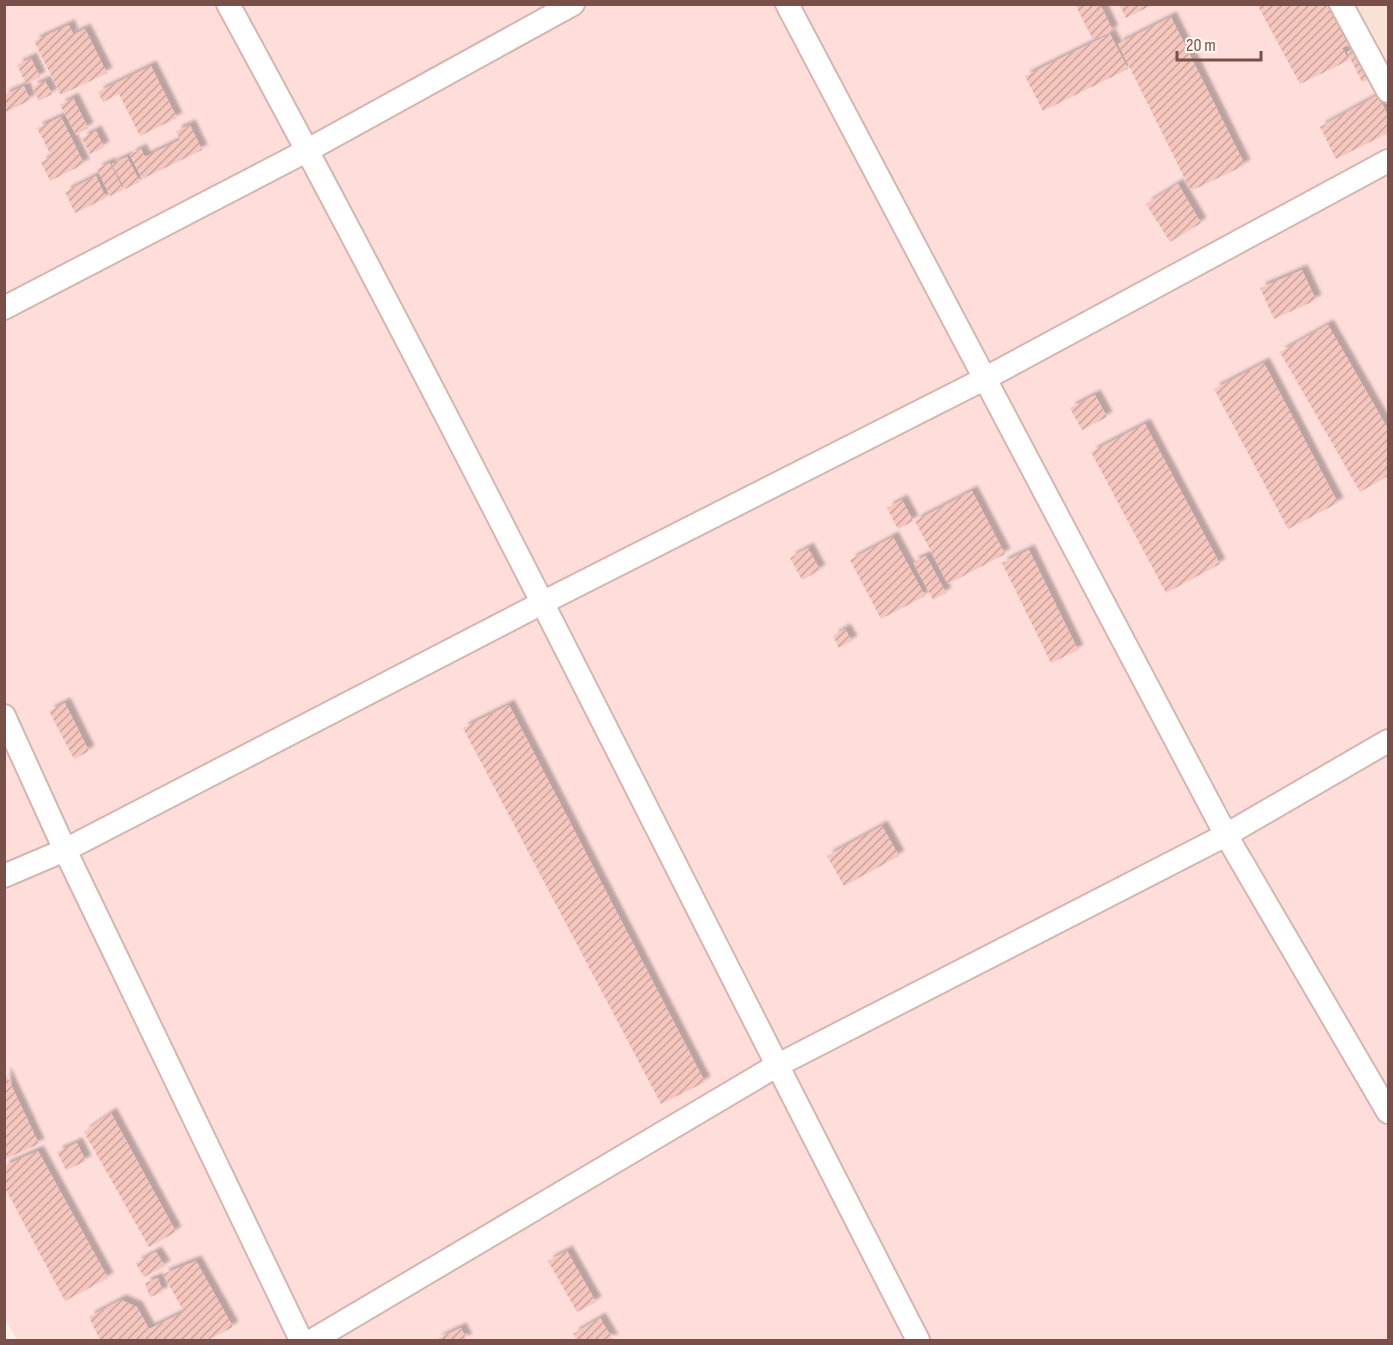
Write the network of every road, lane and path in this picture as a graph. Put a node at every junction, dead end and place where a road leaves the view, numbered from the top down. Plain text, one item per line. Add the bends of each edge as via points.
1 (228, 4) edge
2 (573, 4) edge
3 (787, 4) edge
4 (1341, 4) edge
5 (1389, 91) edge
6 (308, 150) junction
7 (1389, 161) edge
8 (4, 308) edge
9 (984, 379) junction
10 (542, 603) junction
11 (4, 716) edge
12 (1389, 741) edge
13 (1226, 835) junction
14 (65, 850) junction
15 (4, 876) edge
16 (776, 1066) junction
17 (1389, 1113) edge
18 (301, 1341) edge
19 (313, 1341) edge
20 (918, 1341) edge

1 - 6 street
2 - 6 street
3 - 9 street
4 - 5 street
6 - 8 street
6 - 10 street
7 - 9 street
9 - 10 street
9 - 13 street
10 - 14 street
10 - 16 street
11 - 14 street
12 - 13 street
13 - 16 street
13 - 17 street
14 - 15 street
14 - 18 street
16 - 19 street
16 - 20 street

